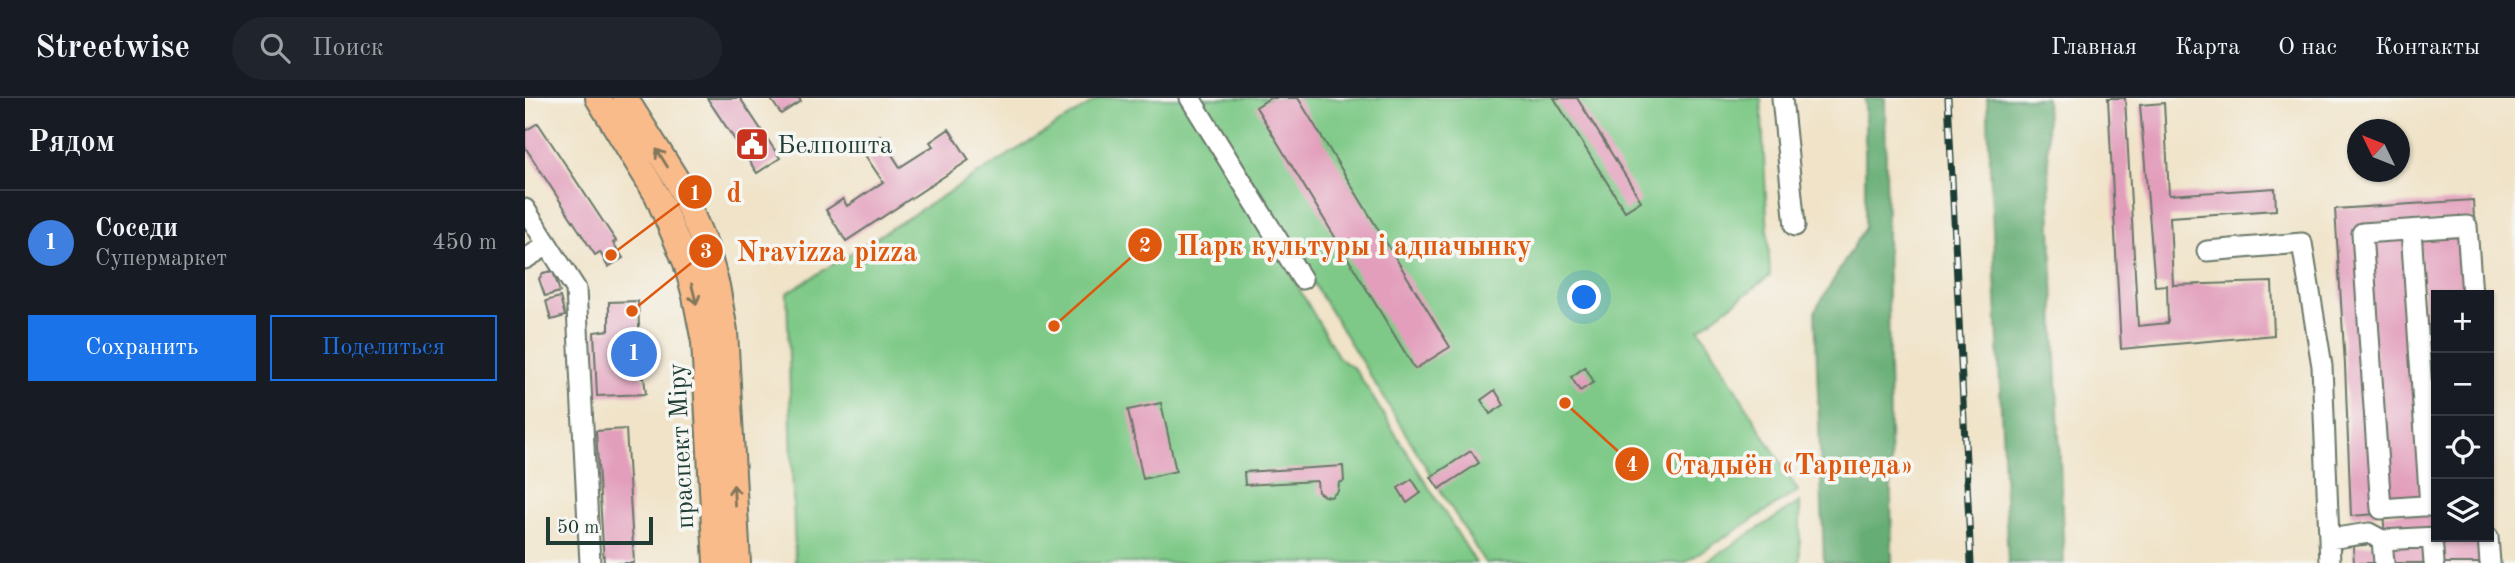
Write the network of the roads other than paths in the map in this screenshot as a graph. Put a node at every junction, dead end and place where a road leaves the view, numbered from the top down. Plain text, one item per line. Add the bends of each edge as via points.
1 (1190, 98) edge
2 (1782, 98) edge
3 (607, 99) edge
4 (525, 209) edge
5 (1795, 226) dead end
6 (2411, 230) junction
7 (548, 245) junction
8 (2207, 251) dead end
9 (525, 259) edge
10 (1302, 279) dead end
11 (2472, 290) edge
12 (2431, 481) edge
13 (2431, 506) edge
14 (2381, 509) junction
15 (2376, 537) junction
16 (2431, 537) edge
17 (2329, 539) junction
18 (2434, 542) edge
19 (2488, 542) edge
20 (590, 563) edge
21 (716, 563) edge
22 (738, 563) edge
23 (2330, 563) edge
24 (2383, 563) edge
25 (2434, 563) edge
26 (2490, 563) edge

1 - 10 lane
2 - 5 lane
3 -> 21 main road, праспект Міру via 657,195 695,296 704,342
22 -> 3 main road, праспект Міру via 725,331 707,250 678,182
4 - 7 lane
6 - 11 lane via 2467,226
6 - 12 lane
6 - 14 lane via 2362,233
7 - 9 lane
7 - 20 lane via 576,289
8 - 17 lane via 2302,243 2322,366
13 - 14 lane
14 - 15 lane
15 - 16 lane
15 - 17 lane
15 - 24 lane
17 - 23 lane
18 - 25 lane
19 - 26 lane

